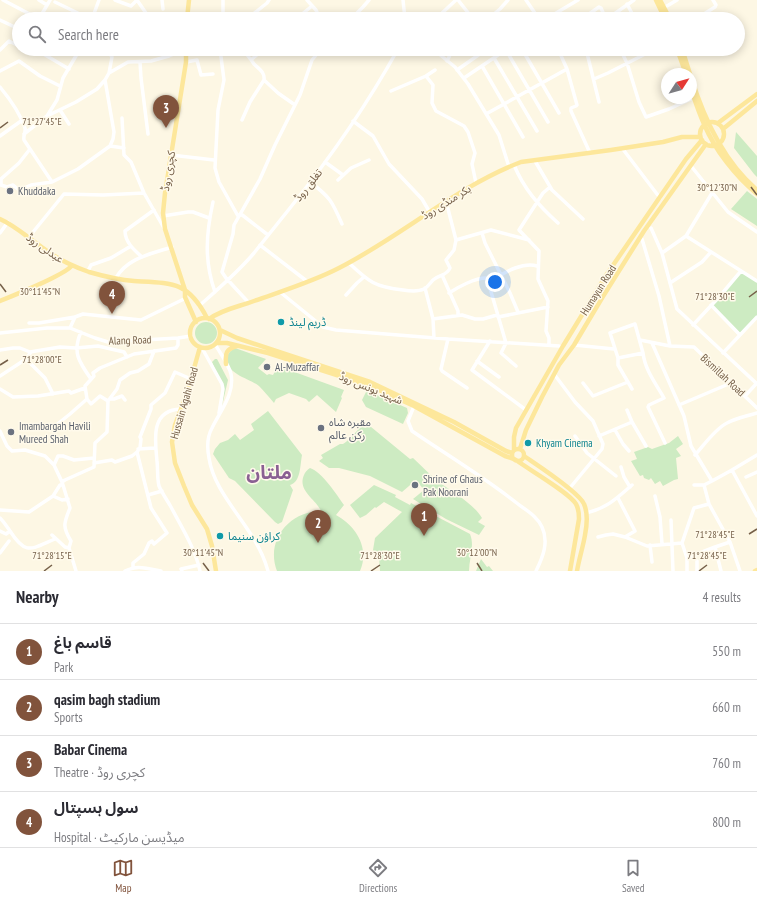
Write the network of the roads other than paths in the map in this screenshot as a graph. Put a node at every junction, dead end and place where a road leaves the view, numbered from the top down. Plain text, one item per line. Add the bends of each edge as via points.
1 (3, 0) edge
2 (39, 0) edge
3 (50, 0) edge
4 (99, 0) edge
5 (115, 0) edge
6 (137, 0) edge
7 (162, 0) edge
8 (189, 0) edge
9 (223, 0) edge
10 (269, 0) edge
11 (307, 0) edge
12 (369, 0) edge
13 (403, 0) edge
14 (457, 0) edge
15 (508, 0) edge
16 (526, 0) edge
17 (578, 0) edge
18 (634, 0) edge
19 (656, 0) edge
20 (660, 0) edge
21 (677, 0) edge
22 (713, 0) edge
23 (55, 2) dead end
24 (627, 4) junction
25 (47, 5) junction
26 (312, 6) junction
27 (667, 6) dead end
28 (163, 9) dead end
29 (28, 12) edge
30 (43, 12) edge
31 (76, 12) edge
32 (94, 12) edge
33 (145, 12) edge
34 (188, 12) edge
35 (223, 12) edge
36 (256, 12) edge
37 (305, 12) edge
38 (318, 12) edge
39 (358, 12) edge
40 (404, 12) edge
41 (443, 12) edge
42 (468, 12) edge
43 (496, 12) edge
44 (534, 12) edge
45 (558, 12) edge
46 (592, 12) edge
47 (603, 12) edge
48 (616, 12) edge
49 (631, 12) edge
50 (662, 12) edge
51 (666, 12) edge
52 (707, 12) edge
53 (0, 20) edge
54 (12, 26) edge
55 (12, 42) edge
56 (0, 50) edge
57 (47, 56) edge
58 (76, 56) edge
59 (111, 56) edge
60 (169, 56) edge
61 (186, 56) edge
62 (221, 56) edge
63 (249, 56) edge
64 (256, 56) edge
65 (315, 56) edge
66 (394, 56) edge
67 (441, 56) edge
68 (449, 56) edge
69 (477, 56) edge
70 (497, 56) edge
71 (510, 56) edge
72 (527, 56) edge
73 (561, 56) edge
74 (588, 56) edge
75 (624, 56) edge
76 (639, 56) edge
77 (680, 56) edge
78 (684, 56) edge
79 (494, 58) junction
80 (252, 59) junction
81 (446, 61) junction
82 (140, 62) junction
83 (186, 62) junction
84 (627, 63) junction
85 (482, 66) junction
86 (684, 68) edge
87 (688, 68) edge
88 (69, 69) junction
89 (567, 69) junction
90 (435, 70) dead end
91 (458, 70) junction
92 (0, 71) edge
93 (109, 73) junction
94 (213, 74) dead end
95 (426, 76) junction
96 (464, 78) junction
97 (594, 78) junction
98 (105, 80) junction
99 (264, 80) junction
100 (542, 83) junction
101 (60, 86) junction
102 (0, 87) edge
103 (529, 90) junction
104 (391, 91) dead end
105 (697, 93) edge
106 (757, 94) edge
107 (517, 97) junction
108 (757, 101) edge
109 (599, 102) dead end
110 (504, 104) junction
111 (680, 104) edge
112 (697, 104) edge
113 (295, 105) junction
114 (60, 110) junction
115 (559, 113) dead end
116 (486, 114) junction
117 (47, 116) junction
118 (122, 118) dead end
119 (242, 120) dead end
120 (21, 121) junction
121 (353, 121) junction
122 (548, 122) dead end
123 (718, 123) junction
124 (68, 124) dead end
125 (723, 129) junction
126 (536, 130) dead end
127 (24, 134) junction
128 (148, 134) dead end
129 (0, 136) edge
130 (523, 137) dead end
131 (701, 138) junction
132 (706, 144) junction
133 (110, 146) junction
134 (124, 148) junction
135 (622, 148) junction
136 (30, 149) junction
137 (590, 153) junction
138 (171, 155) junction
139 (214, 160) junction
140 (369, 160) dead end
141 (535, 161) junction
142 (325, 162) junction
143 (514, 165) junction
144 (691, 166) junction
145 (509, 167) junction
146 (343, 175) junction
147 (338, 180) dead end
148 (52, 182) junction
149 (310, 182) junction
150 (476, 183) junction
151 (0, 185) edge
152 (550, 187) junction
153 (757, 190) edge
154 (144, 193) junction
155 (712, 193) junction
156 (757, 194) edge
157 (660, 198) junction
158 (446, 200) junction
159 (213, 202) dead end
160 (536, 203) junction
161 (154, 210) junction
162 (429, 211) junction
163 (239, 215) junction
164 (163, 216) junction
165 (0, 218) edge
166 (209, 218) junction
167 (583, 219) dead end
168 (8, 222) junction
169 (558, 223) dead end
170 (342, 224) dead end
171 (651, 228) junction
172 (165, 230) junction
173 (757, 232) edge
174 (0, 233) edge
175 (482, 233) junction
176 (268, 235) junction
177 (686, 236) junction
178 (29, 237) junction
179 (642, 239) junction
180 (456, 240) junction
181 (530, 240) junction
182 (130, 246) junction
183 (172, 246) junction
184 (260, 246) junction
185 (632, 249) junction
186 (711, 252) junction
187 (662, 254) junction
188 (142, 257) junction
189 (349, 263) junction
190 (72, 265) junction
191 (538, 266) junction
192 (88, 271) junction
193 (741, 271) junction
194 (501, 274) junction
195 (442, 275) junction
196 (364, 277) junction
197 (116, 278) junction
198 (487, 278) junction
199 (227, 280) junction
200 (757, 281) edge
201 (308, 282) junction
202 (670, 284) junction
203 (425, 288) junction
204 (185, 290) junction
205 (214, 292) junction
206 (280, 292) junction
207 (449, 293) junction
208 (346, 295) dead end
209 (186, 298) junction
210 (0, 301) edge
211 (249, 303) junction
212 (711, 305) junction
213 (199, 306) junction
214 (548, 307) junction
215 (518, 312) junction
216 (458, 315) junction
217 (497, 316) junction
218 (75, 317) junction
219 (757, 317) edge
220 (208, 318) junction
221 (433, 319) junction
222 (196, 322) junction
223 (29, 323) dead end
224 (693, 325) junction
225 (70, 328) junction
226 (220, 330) junction
227 (0, 332) edge
228 (81, 332) junction
229 (740, 335) junction
230 (191, 336) junction
231 (178, 338) junction
232 (434, 338) junction
233 (448, 339) junction
234 (640, 340) junction
235 (490, 341) junction
236 (506, 342) junction
237 (652, 343) junction
238 (216, 344) junction
239 (574, 345) junction
240 (239, 346) junction
241 (549, 346) junction
242 (559, 346) dead end
243 (670, 346) junction
244 (201, 347) junction
245 (76, 348) junction
246 (614, 349) junction
247 (0, 350) edge
248 (154, 351) junction
249 (31, 352) junction
250 (643, 353) junction
251 (723, 353) junction
252 (127, 357) junction
253 (618, 358) junction
254 (26, 359) junction
255 (477, 361) junction
256 (226, 364) junction
257 (516, 366) dead end
258 (554, 374) junction
259 (0, 376) edge
260 (499, 377) dead end
261 (91, 379) junction
262 (191, 379) junction
263 (756, 381) edge
264 (628, 382) junction
265 (583, 383) dead end
266 (731, 383) junction
267 (85, 388) junction
268 (467, 388) dead end
269 (0, 389) edge
270 (632, 389) dead end
271 (54, 394) junction
272 (745, 396) junction
273 (87, 398) junction
274 (109, 400) junction
275 (125, 400) dead end
276 (679, 405) junction
277 (414, 406) junction
278 (757, 408) edge
279 (181, 409) junction
280 (526, 410) junction
281 (626, 410) dead end
282 (757, 413) edge
283 (219, 414) junction
284 (632, 422) junction
285 (50, 430) dead end
286 (615, 430) junction
287 (0, 432) edge
288 (575, 436) dead end
289 (599, 436) junction
290 (664, 443) dead end
291 (646, 446) dead end
292 (155, 448) junction
293 (520, 449) junction
294 (138, 451) junction
295 (513, 451) junction
296 (629, 451) dead end
297 (695, 455) junction
298 (757, 455) edge
299 (524, 456) junction
300 (94, 458) junction
301 (594, 459) junction
302 (515, 460) junction
303 (94, 463) junction
304 (54, 465) junction
305 (621, 467) dead end
306 (732, 470) junction
307 (757, 472) edge
308 (616, 476) dead end
309 (746, 477) dead end
310 (712, 481) junction
311 (62, 484) junction
312 (694, 485) dead end
313 (704, 485) junction
314 (569, 489) junction
315 (162, 491) junction
316 (148, 494) junction
317 (53, 496) junction
318 (655, 496) dead end
319 (618, 498) junction
320 (68, 499) junction
321 (709, 504) junction
322 (0, 510) edge
323 (586, 513) junction
324 (757, 516) edge
325 (0, 518) edge
326 (671, 520) dead end
327 (0, 531) edge
328 (10, 531) junction
329 (52, 535) dead end
330 (598, 537) dead end
331 (625, 537) junction
332 (55, 539) junction
333 (9, 541) dead end
334 (730, 542) junction
335 (682, 543) junction
336 (662, 544) junction
337 (672, 544) junction
338 (650, 545) junction
339 (715, 547) junction
340 (69, 548) junction
341 (0, 553) edge
342 (687, 558) junction
343 (652, 562) dead end
344 (697, 562) dead end
345 (199, 565) junction
346 (133, 567) junction
347 (76, 571) edge
348 (125, 571) edge
349 (161, 571) edge
350 (182, 571) edge
351 (200, 571) edge
352 (216, 571) edge
353 (268, 571) edge
354 (536, 571) edge
355 (570, 571) edge
356 (577, 571) edge
357 (673, 571) edge
358 (687, 571) edge
359 (697, 571) edge
360 (721, 571) edge
361 (740, 571) edge

1 - 29 street
2 - 25 street
3 - 25 street
4 - 32 street
5 - 6 street via 131,6
6 - 33 street
7 - 28 street
8 - 34 main road
9 - 35 street
10 - 36 street
11 - 26 street
12 - 39 street
13 - 40 street
14 - 41 street
14 - 42 street
15 - 43 street
16 - 44 street
17 - 45 street
18 - 24 street
19 - 50 main road
20 - 51 main road
21 - 27 street
22 - 52 street via 716,5
23 - 31 street
24 - 48 street
24 - 49 street
25 - 30 street
26 - 37 street
26 - 38 street
46 - 47 street via 599,7
53 - 54 street
55 - 56 street via 10,41
57 - 88 street
58 - 88 street
59 - 93 street
60 - 82 street
61 - 83 main road, کچری روڈ
62 - 139 street via 224,80 218,110
63 - 80 street
64 - 80 street
65 - 113 street
66 - 121 street, تغلق روڈ
67 - 81 street
68 - 81 street
69 - 91 street
70 - 79 street
71 - 103 street
72 - 100 street
73 - 89 street
74 - 97 street
75 - 84 street
76 - 84 street
77 - 86 main road
78 - 87 main road
79 - 85 street
79 - 107 street
80 - 99 street via 263,72
81 - 91 street
82 - 93 street via 128,62
82 - 128 street
83 - 94 street via 197,60 202,76
83 - 138 main road, کچری روڈ
84 - 97 street via 608,74
84 - 111 street via 646,117
85 - 96 street
85 - 110 street
88 - 101 street
89 - 100 street
89 - 137 street via 577,105 571,108 571,111
90 - 95 street
91 - 96 street
92 - 101 street via 20,61 40,76
93 - 98 street
95 - 104 street
95 - 150 street via 434,85 432,103 436,111 464,126 468,132 475,153 472,164
96 - 116 street
97 - 109 street
98 - 114 street via 97,89
98 - 133 street via 114,132
99 - 113 street
99 - 119 street
100 - 103 street
100 - 115 street
101 - 117 street via 57,100
102 - 120 street via 13,103
103 - 107 street
103 - 122 street
105 - 153 main road via 718,140 744,178
106 - 123 main road
107 - 110 street
107 - 126 street
108 - 125 main road
110 - 116 street
110 - 130 street
112 - 156 main road via 713,141 732,168
113 - 163 street via 260,179
114 - 117 street
114 - 124 street
116 - 145 street via 501,140
117 - 127 street
118 - 134 street
120 - 127 street
120 - 129 street
121 - 142 street, تغلق روڈ
121 - 162 street via 373,136 388,164 422,199
123 - 125 main road
123 - 131 main road via 709,122 704,125 700,130
125 - 132 main road via 723,137 719,143
127 - 136 street via 24,140
131 - 132 main road
131 - 135 main road, بکر منڈی روڈ via 682,137
131 - 157 main road, Humayun Road
132 - 144 main road, Humayun Road
133 - 134 street
133 - 148 street via 78,169
134 - 154 street via 125,156 131,162
135 - 137 main road, بکر منڈی روڈ
135 - 157 street
136 - 148 street
136 - 151 street via 1,179
137 - 141 main road, بکر منڈی روڈ
138 - 139 street
138 - 164 main road, کچری روڈ
139 - 163 street via 216,175
140 - 146 street via 351,168
141 - 143 main road, بکر منڈی روڈ
141 - 152 street
142 - 146 street
142 - 149 street, تغلق روڈ
143 - 145 main road, بکر منڈی روڈ
143 - 160 street via 525,188
144 - 155 street
144 - 171 main road
144 - 185 main road, Humayun Road
145 - 150 main road, بکر منڈی روڈ
146 - 147 street
148 - 151 street via 31,185 19,190 13,185
149 - 170 street via 329,197
149 - 176 street, تغلق روڈ
150 - 158 main road, بکر منڈی روڈ
152 - 160 street
152 - 167 street
154 - 161 street
154 - 178 street via 103,196 64,194
155 - 173 street via 728,212
155 - 177 street
157 - 280 main road, Humayun Road via 607,274
158 - 162 main road, بکر منڈی روڈ
158 - 180 street
159 - 166 street
160 - 169 street
160 - 181 street via 519,230
161 - 172 street
161 - 182 street via 125,231
162 - 189 main road, بکر منڈی روڈ
163 - 176 street
163 - 199 street via 234,224 222,272
164 - 166 street via 193,212
164 - 172 main road, کچری روڈ
165 - 168 main road, عبدلی روڈ
166 - 205 street via 207,252
168 - 174 street
168 - 178 main road, عبدلی روڈ
171 - 179 main road
171 - 187 street
172 - 183 main road, کچری روڈ
175 - 180 street
175 - 181 street via 492,230
175 - 194 street
176 - 184 street, تغلق روڈ
177 - 186 street
177 - 187 street
178 - 190 main road, عبدلی روڈ via 51,254
179 - 185 main road
179 - 243 street via 659,296
180 - 195 street via 454,250 446,260 450,266 449,271
181 - 191 street via 539,251
182 - 188 street
182 - 192 street via 111,258 91,265
183 - 188 street
183 - 204 main road, کچری روڈ
184 - 199 street, تغلق روڈ
184 - 201 street
185 - 239 main road, Humayun Road
186 - 193 street
186 - 202 street via 698,266
187 - 202 street
188 - 197 street via 127,264
189 - 196 street
189 - 201 main road, بکر منڈی روڈ
190 - 192 main road, عبدلی روڈ
190 - 210 main road via 67,271
191 - 194 street via 527,264
191 - 214 street via 538,279 548,301
192 - 197 main road, عبدلی روڈ
193 - 200 street
193 - 212 street
194 - 198 street via 495,279
194 - 215 street
195 - 203 street
195 - 207 street
196 - 203 street via 378,286 387,288 415,291
196 - 208 street
197 - 204 main road, عبدلی روڈ via 170,283
198 - 207 street via 460,286
198 - 217 street
199 - 205 street, تغلق روڈ
199 - 211 street
201 - 206 main road, بکر منڈی روڈ
202 - 224 street via 677,309
203 - 221 street
204 - 209 main road
204 - 213 main road, عبدلی روڈ
205 - 213 street, تغلق روڈ
206 - 211 main road, بکر منڈی روڈ
206 - 232 street via 326,328
207 - 216 street
209 - 218 street via 142,320 88,314
209 - 222 main road
211 - 220 main road, بکر منڈی روڈ
212 - 224 street
212 - 229 street
213 - 220 main road, عبدلی روڈ
214 - 215 street
214 - 241 street via 546,331
215 - 217 street
216 - 217 street via 478,319
216 - 221 street
217 - 236 street
218 - 223 street
218 - 225 street
219 - 229 street
220 - 222 main road
220 - 226 main road via 216,322
221 - 232 street
222 - 230 main road
224 - 251 street
225 - 227 street, Alang Road
225 - 228 street, Alang Road
226 - 238 main road
226 - 295 main road, شہید یونس روڈ via 370,382 409,399 506,451
228 - 231 street, Alang Road via 108,342
228 - 245 street
229 - 251 street
230 - 231 street, Alang Road
230 - 244 main road via 195,344
231 - 248 street via 176,348
232 - 233 street
233 - 235 street
233 - 268 street via 440,369
234 - 237 street, Bismillah Road
234 - 246 street via 634,324 610,333
234 - 250 street
235 - 236 street
235 - 255 street
236 - 241 street
236 - 257 street via 501,353
237 - 243 street, Bismillah Road
237 - 276 street
238 - 240 main road, شہید یونس روڈ
238 - 244 main road via 209,348
238 - 256 street
239 - 246 street
239 - 258 main road, Humayun Road
240 - 256 main road via 229,350
240 - 277 main road, شہید یونس روڈ via 343,376
241 - 242 street
243 - 266 street, Bismillah Road via 694,347
244 - 262 main road, Hussain Agahi Road
244 - 283 street via 222,384
245 - 249 street via 60,347
245 - 252 street via 98,346 124,352
245 - 261 street
246 - 253 street
247 - 249 street via 20,348
248 - 252 street
248 - 274 street via 149,364 120,380
249 - 254 street
250 - 253 street
250 - 290 street via 655,385 664,398 648,407
251 - 263 street
252 - 261 street via 100,368 93,373
253 - 264 street via 618,365
254 - 259 street
254 - 271 street via 45,378
255 - 260 street
255 - 280 street via 472,370
256 - 283 street via 232,376 231,387
258 - 289 street via 593,421
258 - 293 main road, Humayun Road via 526,430
261 - 267 street
262 - 279 main road, Hussain Agahi Road
262 - 294 street via 175,372 165,393 151,406
263 - 272 street
264 - 265 street via 593,396
264 - 270 street
266 - 272 street, Bismillah Road
266 - 276 street
267 - 271 street via 71,393 68,391
267 - 273 street
269 - 271 street via 13,397
272 - 278 street, Bismillah Road
273 - 274 street via 90,404 100,396 104,400
273 - 285 street
274 - 275 street via 122,396
274 - 300 street via 107,432 95,443
276 - 297 street
277 - 302 main road, شہید یونس روڈ
277 - 354 street via 408,421 412,431 475,471 536,518 542,527 545,543
279 - 292 street via 174,409 161,418 155,431
279 - 352 main road, Hussain Agahi Road via 172,442 175,463 192,505 208,529
280 - 295 main road, Humayun Road via 516,428
281 - 284 street
282 - 297 street via 725,423
283 - 353 street via 208,438 211,470 257,544
284 - 286 street
284 - 291 street
286 - 289 street
286 - 296 street
287 - 304 street via 12,452 25,450 39,453
288 - 301 street
289 - 301 street via 603,447
292 - 294 street
292 - 315 street
293 - 295 main road
293 - 299 main road
294 - 303 street via 115,462 112,460
294 - 316 street
295 - 302 main road via 512,456
297 - 310 street
298 - 306 street
299 - 302 main road via 521,460
299 - 314 main road
300 - 303 street
300 - 304 street via 74,460 58,456
301 - 308 street
301 - 314 street
302 - 355 main road, شہید یونس روڈ via 562,491 576,504 579,519
303 - 311 street via 94,467
304 - 311 street
305 - 319 street via 624,477 631,486
306 - 310 street
306 - 324 street
307 - 309 street
310 - 313 street
311 - 317 street
311 - 320 street
312 - 313 street
313 - 321 street
314 - 323 main road via 584,503
315 - 316 street
315 - 345 street via 194,550
316 - 346 street via 152,508 167,533 154,544 152,541 149,543 144,554 133,563
317 - 320 street via 62,500
317 - 322 street via 29,512
318 - 336 street
319 - 323 street via 596,511
319 - 331 street via 635,531
320 - 340 street via 70,508 64,519 65,530 71,541
321 - 334 street
321 - 335 street via 694,508
323 - 356 main road via 585,535
325 - 328 street
326 - 337 street
327 - 328 street via 6,534
328 - 332 street via 24,548 29,549
329 - 332 street
330 - 331 street via 609,534
331 - 338 street
332 - 340 street
333 - 341 street
334 - 339 street
334 - 361 street
335 - 337 street
335 - 342 street
336 - 337 street
336 - 338 street
337 - 357 street
338 - 343 street
339 - 342 street
339 - 360 street
340 - 347 street
342 - 358 street
344 - 359 street
345 - 350 street via 181,569
345 - 351 street
346 - 348 street
346 - 349 street

